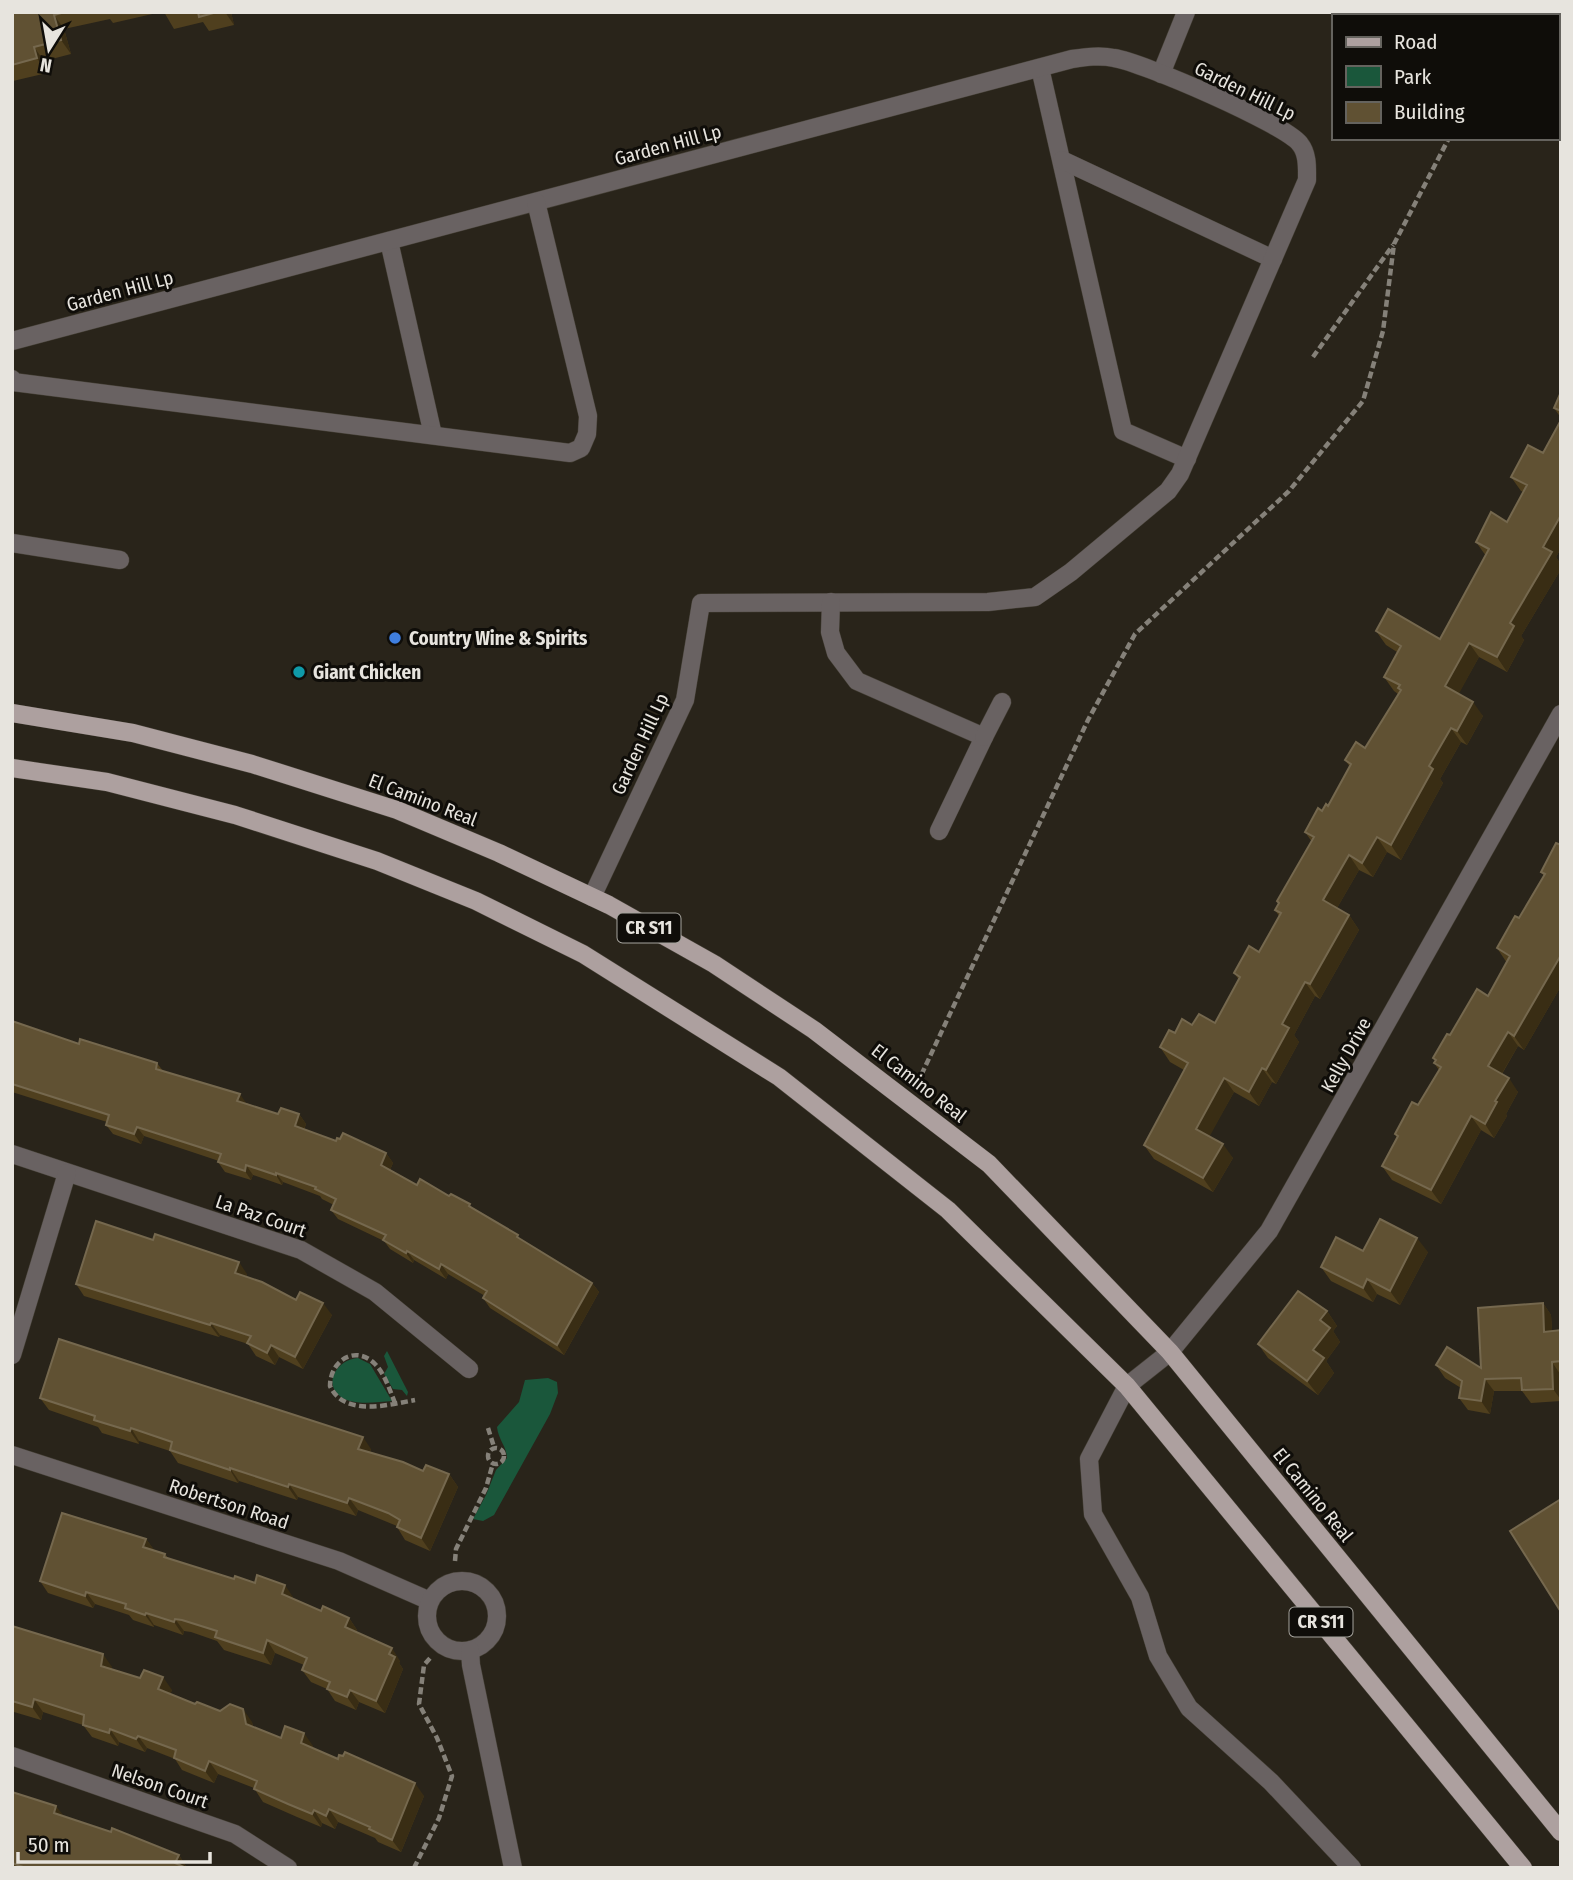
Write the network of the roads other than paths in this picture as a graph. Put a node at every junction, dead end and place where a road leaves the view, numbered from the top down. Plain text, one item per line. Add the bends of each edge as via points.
1 (1186, 12) edge
2 (1040, 68) junction
3 (1161, 74) junction
4 (1062, 160) junction
5 (536, 202) junction
6 (389, 241) junction
7 (1273, 259) junction
8 (12, 341) edge
9 (12, 379) edge
10 (433, 435) junction
11 (1187, 459) junction
12 (12, 542) edge
13 (120, 560) dead end
14 (831, 603) junction
15 (1002, 702) dead end
16 (12, 713) edge
17 (1561, 714) edge
18 (984, 737) junction
19 (12, 768) edge
20 (939, 831) dead end
21 (592, 897) junction
22 (12, 1154) edge
23 (68, 1173) junction
24 (1170, 1352) junction
25 (12, 1355) edge
26 (469, 1369) dead end
27 (1127, 1386) junction
28 (12, 1455) edge
29 (430, 1601) junction
30 (470, 1650) junction
31 (12, 1756) edge
32 (1561, 1832) edge
33 (288, 1868) edge
34 (513, 1868) edge
35 (1352, 1868) edge
36 (1523, 1868) edge

1 - 3 street
2 - 3 street, Garden Hill Lp via 1093,56 1115,58
2 - 4 street
2 - 5 street, Garden Hill Lp
3 - 7 street, Garden Hill Lp via 1279,128 1300,144 1308,162 1307,180
4 - 7 street
4 - 11 street via 1123,430
5 - 6 street, Garden Hill Lp
5 - 10 street via 588,416 587,435 581,448 570,453
6 - 8 street, Garden Hill Lp
6 - 10 street
7 - 11 street, Garden Hill Lp
9 - 10 street
11 - 14 street, Garden Hill Lp via 1168,491 1035,597 988,602
12 - 13 street
14 - 18 street via 830,632 836,653 857,681
14 - 21 street, Garden Hill Lp via 701,603 685,700
15 - 18 street
16 - 21 main road, El Camino Real / CR S11 via 133,733 325,786 397,810
17 - 24 street, Kelly Drive via 1269,1231
18 - 20 street
19 - 27 main road, CR S11 via 107,782 377,861 476,901 583,954 779,1077 859,1139 948,1210
21 - 24 main road, El Camino Real / CR S11 via 714,964 908,1100 989,1164
22 - 23 street, La Paz Court
23 - 25 street
23 - 26 street, La Paz Court via 301,1250 375,1292
24 - 27 street, Kelly Drive
24 - 32 main road, El Camino Real / CR S11
27 - 35 street via 1089,1459 1093,1514 1140,1597 1158,1656 1189,1708 1271,1782
27 - 36 main road, CR S11
28 - 29 street, Robertson Road via 339,1561
29 - 30 street via 427,1620 437,1641 458,1651
29 - 30 street via 450,1582 472,1582 491,1595 496,1606 495,1628 481,1646
30 - 34 street
31 - 33 street, Nelson Court via 235,1834

